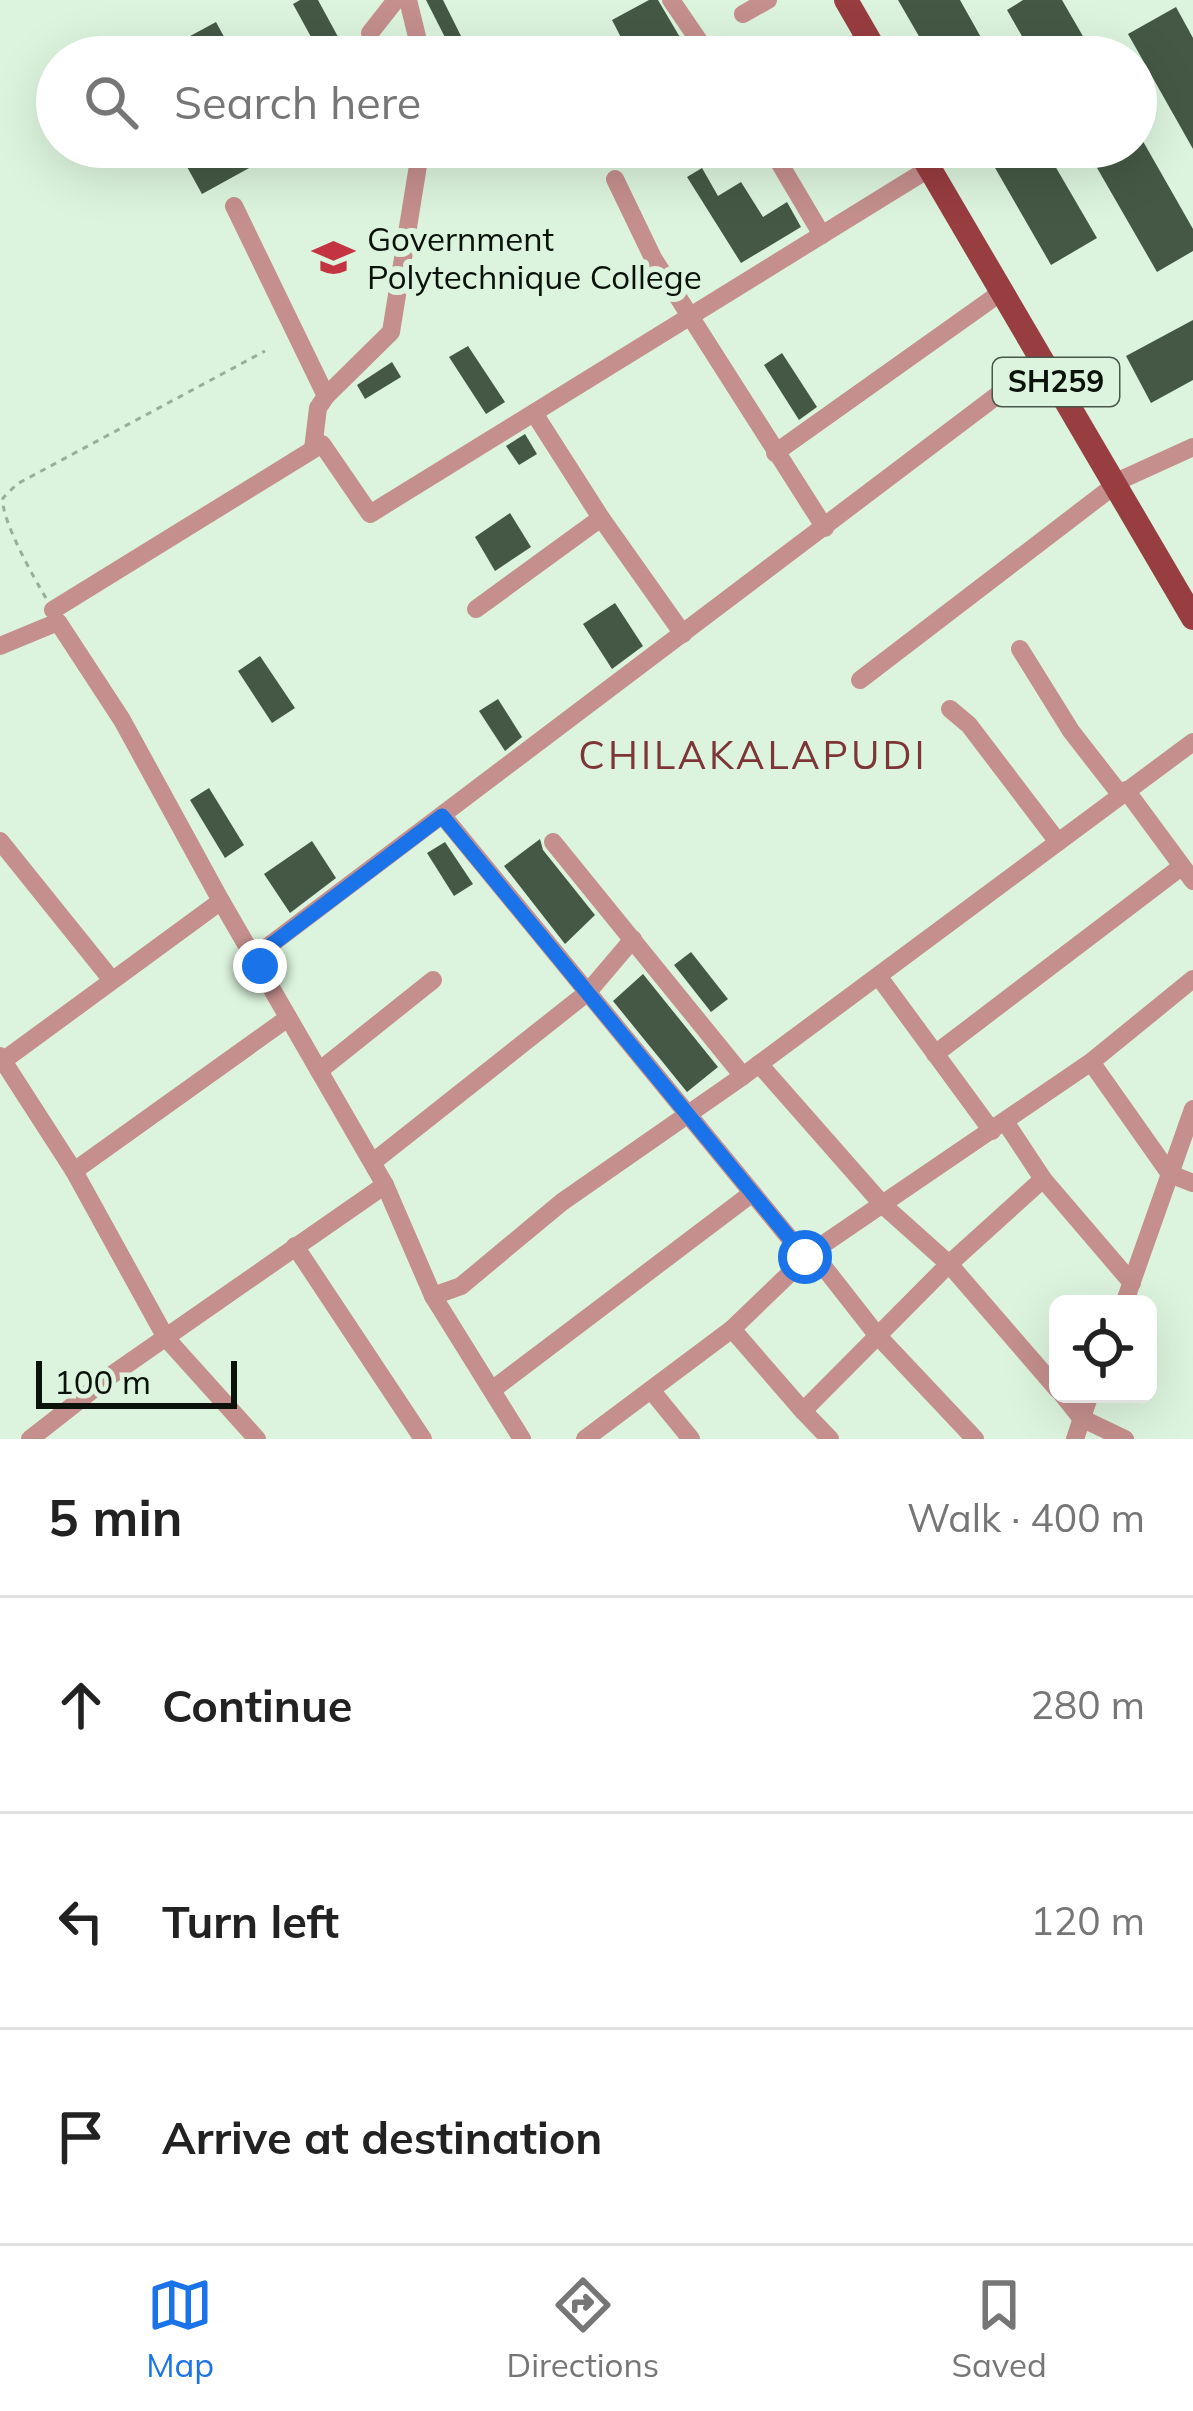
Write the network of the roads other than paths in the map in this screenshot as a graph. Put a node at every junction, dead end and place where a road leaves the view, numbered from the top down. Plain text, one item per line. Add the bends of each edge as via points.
1 (396, 0) edge
2 (408, 0) edge
3 (671, 0) edge
4 (768, 0) edge
5 (832, 0) edge
6 (846, 0) edge
7 (743, 14) dead end
8 (370, 33) dead end
9 (417, 36) edge
10 (696, 36) edge
11 (844, 36) edge
12 (867, 36) edge
13 (418, 168) edge
14 (782, 168) edge
15 (908, 168) edge
16 (934, 168) edge
17 (934, 168) edge
18 (615, 179) dead end
19 (234, 206) dead end
20 (822, 235) junction
21 (1003, 291) junction
22 (689, 317) junction
23 (1044, 360) junction
24 (326, 396) junction
25 (534, 413) junction
26 (1193, 447) edge
27 (314, 449) junction
28 (775, 453) junction
29 (1120, 482) junction
30 (601, 518) junction
31 (824, 528) junction
32 (1191, 586) edge
33 (476, 609) dead end
34 (53, 610) road end
35 (1193, 618) edge
36 (683, 634) junction
37 (0, 646) edge
38 (1020, 649) dead end
39 (860, 680) dead end
40 (950, 709) dead end
41 (1193, 742) edge
42 (1123, 792) junction
43 (442, 816) junction
44 (0, 841) edge
45 (553, 842) dead end
46 (1058, 842) junction
47 (1187, 874) edge
48 (221, 902) junction
49 (633, 939) junction
50 (254, 958) junction
51 (879, 977) junction
52 (112, 979) junction
53 (1193, 979) edge
54 (433, 980) dead end
55 (588, 992) junction
56 (288, 1018) junction
57 (935, 1054) junction
58 (1, 1060) edge
59 (1091, 1062) junction
60 (751, 1070) junction
61 (320, 1071) junction
62 (1193, 1108) edge
63 (684, 1114) junction
64 (999, 1127) junction
65 (373, 1162) junction
66 (74, 1172) junction
67 (1170, 1174) junction
68 (1043, 1179) junction
69 (1193, 1183) edge
70 (386, 1185) junction
71 (752, 1194) junction
72 (884, 1204) junction
73 (296, 1246) junction
74 (808, 1255) junction
75 (949, 1264) junction
76 (1132, 1283) junction
77 (1127, 1295) edge
78 (433, 1296) junction
79 (732, 1329) junction
80 (877, 1335) junction
81 (166, 1337) junction
82 (1049, 1379) edge
83 (492, 1390) junction
84 (651, 1390) junction
85 (1069, 1403) edge
86 (1087, 1403) edge
87 (802, 1411) junction
88 (1081, 1418) junction
89 (58, 1431) edge
90 (30, 1439) edge
91 (257, 1439) edge
92 (423, 1439) edge
93 (522, 1439) edge
94 (585, 1439) edge
95 (691, 1439) edge
96 (830, 1439) edge
97 (975, 1439) edge
98 (1075, 1439) edge
99 (1125, 1439) edge

1 - 8 street
2 - 9 street
3 - 10 street
4 - 7 street
5 - 11 main road
6 - 12 main road
13 - 24 street via 391,332
14 - 20 street
15 - 20 street
16 - 21 main road, SH259
17 - 29 main road, SH259
18 - 22 street
19 - 24 street
20 - 22 street
21 - 23 main road, SH259
21 - 28 street
22 - 25 street
22 - 28 street
23 - 29 main road, SH259
23 - 31 street
24 - 27 street
25 - 27 street via 370,514 322,444
25 - 30 street
26 - 29 street
27 - 34 street
28 - 31 street
29 - 32 main road, SH259
29 - 35 main road, SH259
29 - 39 street
30 - 33 street
30 - 36 street
31 - 36 street
36 - 43 street
37 - 48 street via 58,622 122,720
38 - 42 street
40 - 46 street
41 - 42 street
42 - 46 street
42 - 47 street
43 - 50 street
43 - 55 street
44 - 52 street
45 - 49 street
46 - 51 street
47 - 57 street
48 - 50 street
48 - 52 street
49 - 55 street
49 - 60 street
50 - 56 street
51 - 57 street
51 - 60 street
52 - 58 street
53 - 59 street
54 - 61 street
55 - 63 street
55 - 65 street
56 - 61 street
56 - 66 street
57 - 64 street
58 - 66 street
59 - 64 street
59 - 67 street
60 - 63 street
60 - 72 street
61 - 65 street
62 - 67 street
63 - 71 street
63 - 78 street via 461,1286
64 - 68 street
64 - 72 street
65 - 70 street
66 - 81 street
67 - 69 street
67 - 76 street
68 - 75 street
68 - 76 street
70 - 73 street
70 - 78 street
71 - 74 street
71 - 83 street
72 - 74 street
72 - 75 street
73 - 81 street
73 - 92 street
74 - 79 street
74 - 80 street
75 - 80 street
75 - 82 street
76 - 77 street
78 - 83 street
79 - 84 street
79 - 87 street
80 - 87 street
80 - 97 street
81 - 89 street
81 - 91 street
83 - 93 street
84 - 94 street
84 - 95 street
85 - 88 street
86 - 88 street
87 - 96 street
88 - 98 street
88 - 99 street
89 - 90 street

